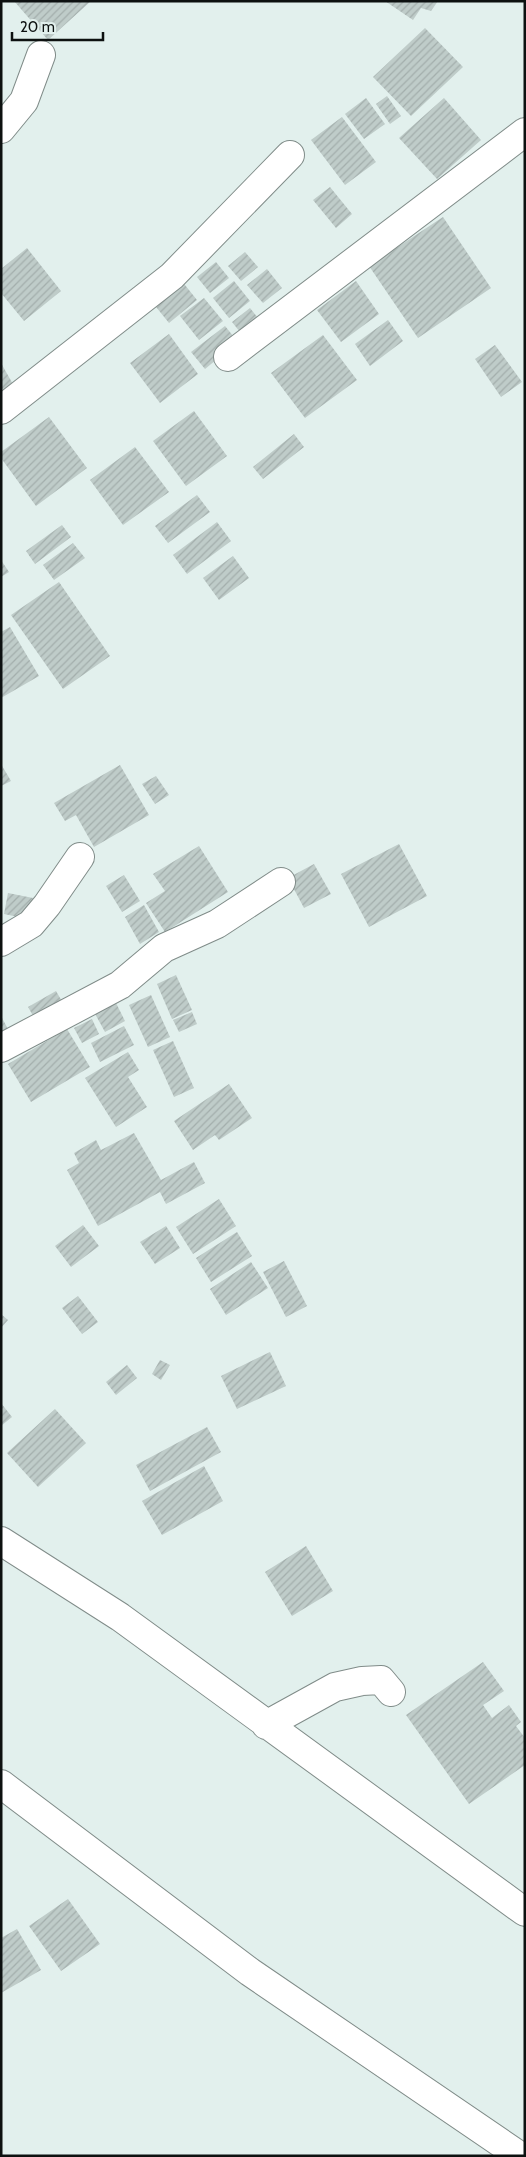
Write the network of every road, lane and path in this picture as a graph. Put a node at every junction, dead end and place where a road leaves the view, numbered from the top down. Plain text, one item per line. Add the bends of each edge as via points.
1 (41, 55) dead end
2 (1, 129) edge
3 (525, 132) edge
4 (290, 155) dead end
5 (228, 357) dead end
6 (1, 410) edge
7 (80, 856) dead end
8 (281, 882) dead end
9 (1, 942) edge
10 (1, 1048) edge
11 (1, 1541) edge
12 (391, 1692) dead end
13 (266, 1724) junction
14 (1, 1784) edge
15 (525, 1912) edge
16 (520, 2156) edge

1 - 2 street via 24,101
3 - 5 street
4 - 6 street via 172,276
7 - 9 street via 30,924
8 - 10 street via 217,924 164,948 120,985
11 - 13 street via 120,1617
12 - 13 street via 381,1680 335,1687
13 - 15 street
14 - 16 street via 250,1972

